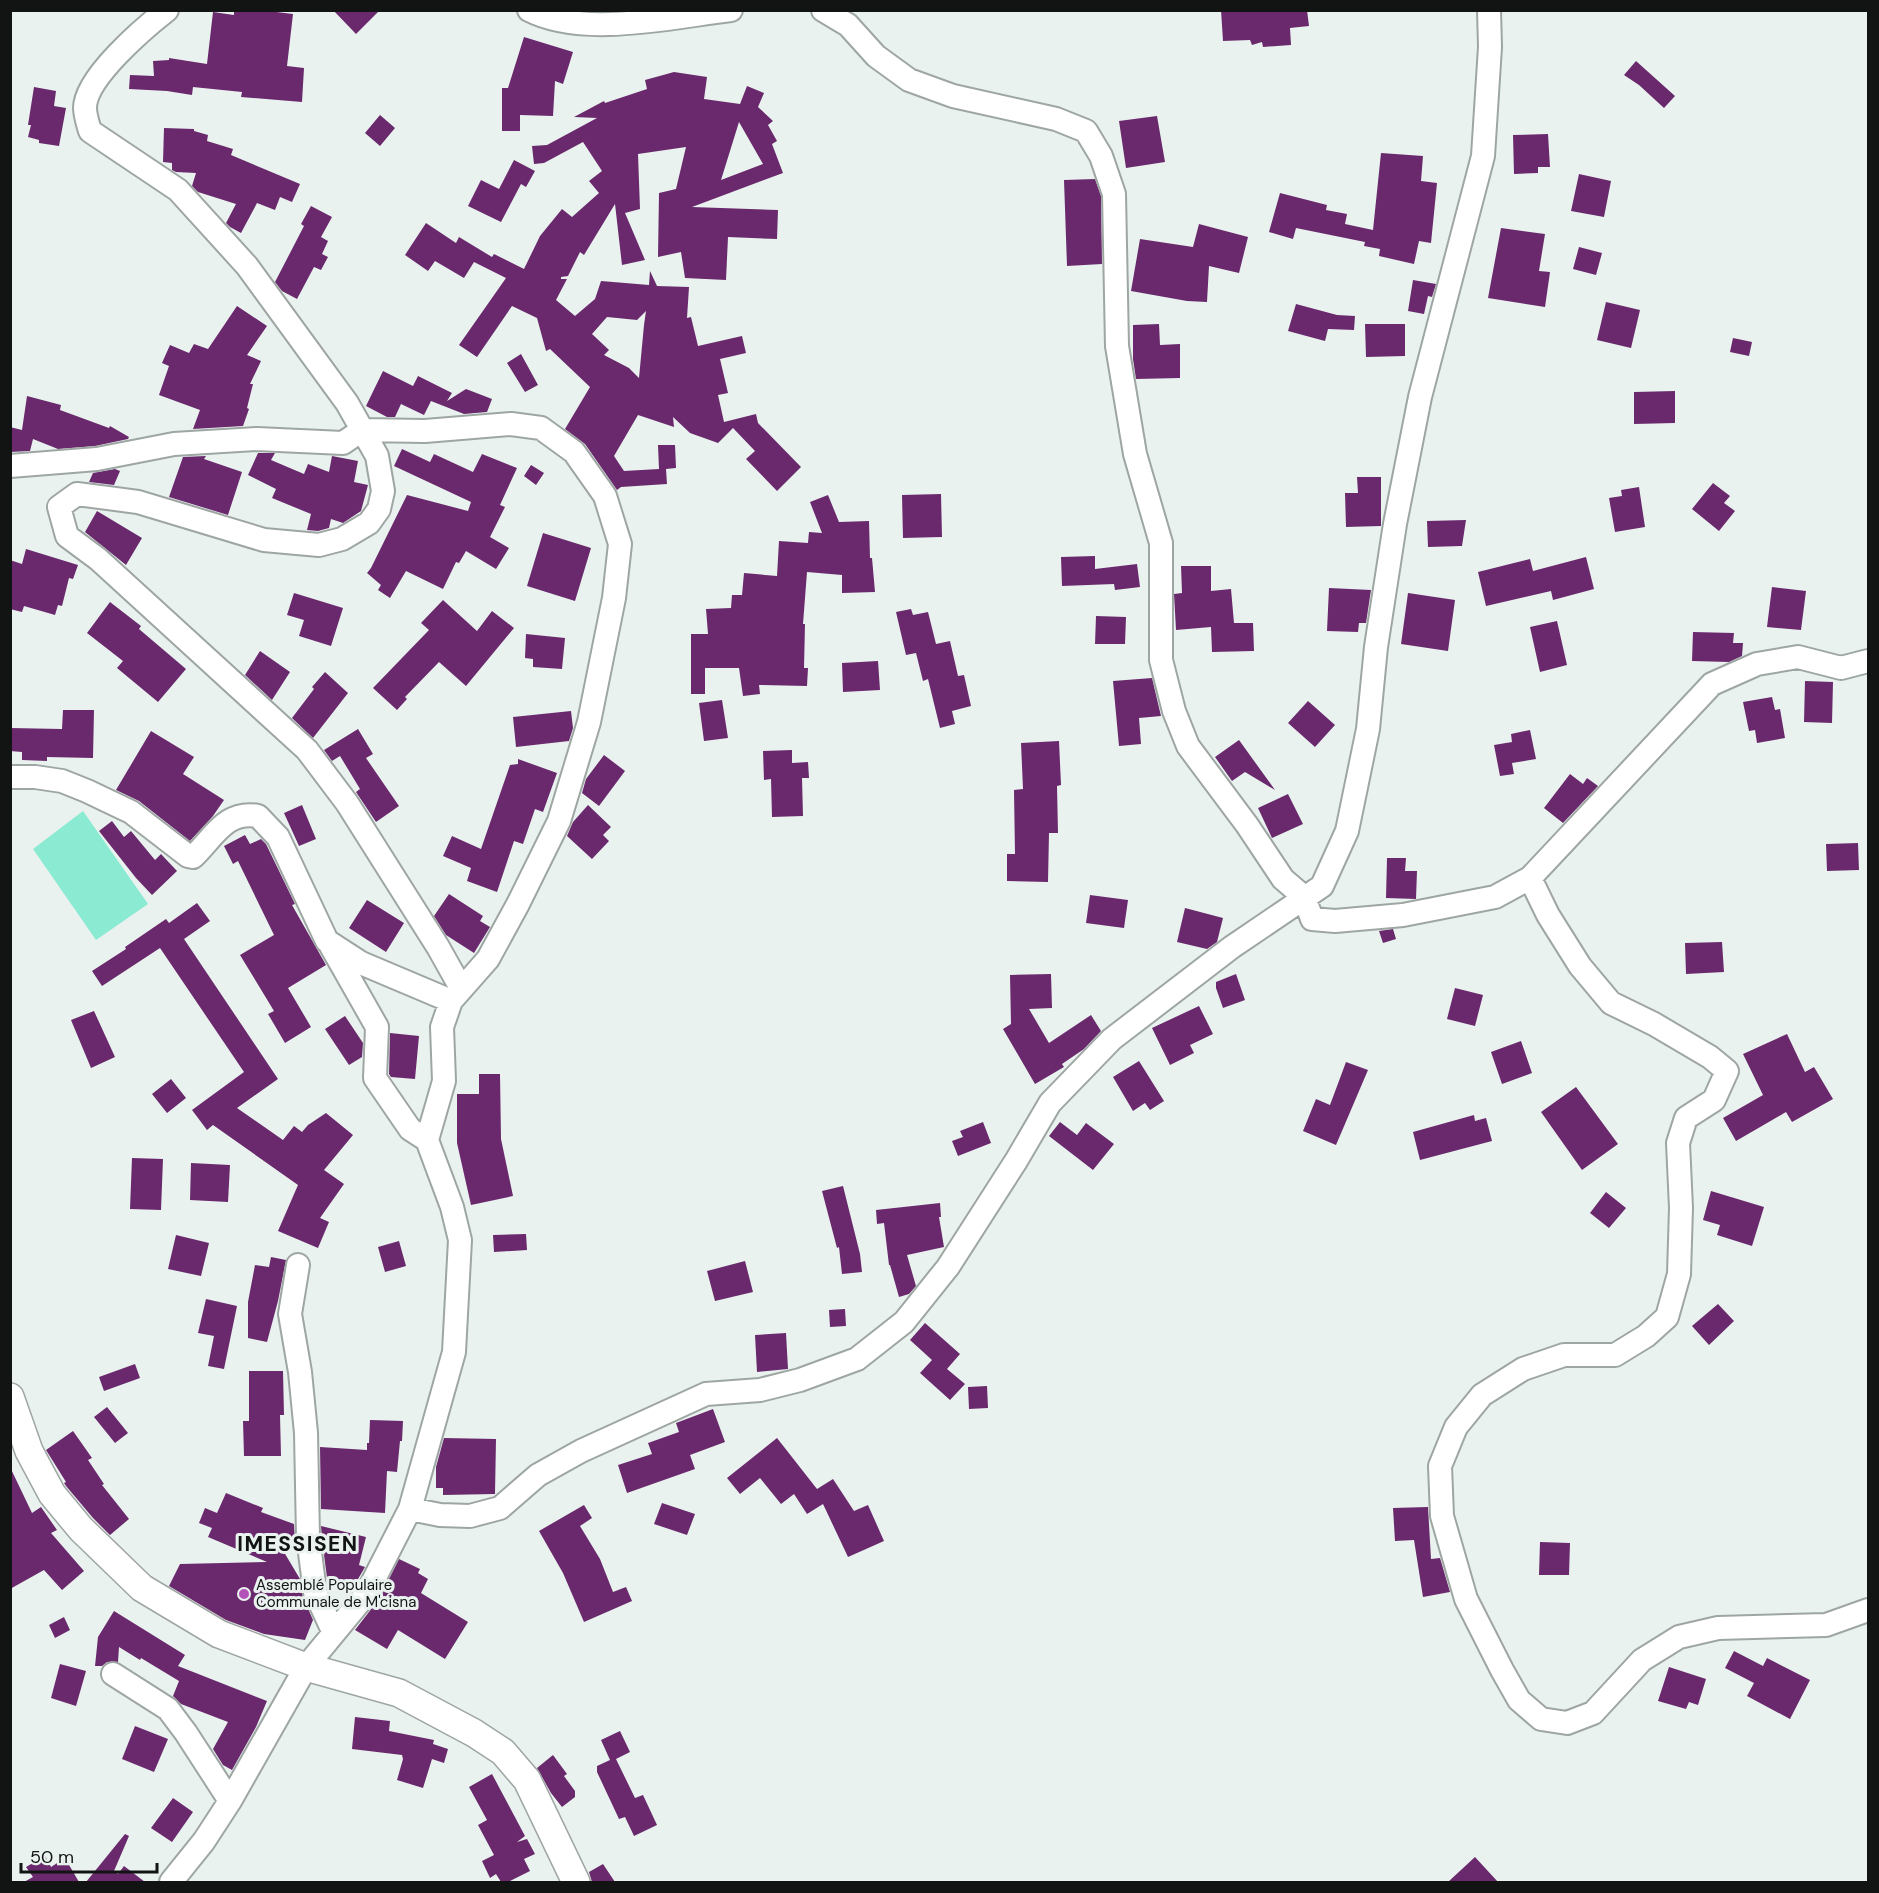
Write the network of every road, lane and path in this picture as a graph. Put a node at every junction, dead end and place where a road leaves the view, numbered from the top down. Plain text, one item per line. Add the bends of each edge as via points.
1 (167, 10) edge
2 (529, 10) edge
3 (731, 10) edge
4 (823, 10) edge
5 (1489, 10) edge
6 (362, 430) junction
7 (10, 466) edge
8 (1869, 661) edge
9 (10, 777) edge
10 (1530, 878) junction
11 (1304, 897) junction
12 (327, 941) junction
13 (456, 995) junction
14 (427, 1140) junction
15 (298, 1265) dead end
16 (10, 1397) edge
17 (410, 1509) junction
18 (1869, 1610) edge
19 (334, 1633) junction
20 (306, 1667) junction
21 (113, 1674) dead end
22 (230, 1801) junction
23 (171, 1882) edge
24 (576, 1882) edge

1 - 6 street via 135,36 95,81 85,107 90,131 178,190 247,267 347,403
2 - 3 street via 544,18 602,25
4 - 11 street via 848,25 876,56 909,80 954,96 1056,119 1086,131 1101,156 1114,194 1117,346 1135,454 1161,543 1161,660 1174,711 1188,746 1283,879
5 - 11 street via 1483,156 1420,398 1395,524 1368,729 1347,831 1322,886
6 - 7 street via 343,443 257,439 174,444 97,459
6 - 13 street via 425,431 511,424 541,428 574,452 605,496 620,544 614,598 589,722 559,821 488,959
6 - 13 street via 378,456 383,491 380,509 369,523 342,539 319,545 264,540 138,502 77,494 59,507 67,536 98,559 307,750 347,803 438,947
8 - 10 street via 1841,668 1798,657 1757,664 1712,684
9 - 12 street via 62,781 87,791 131,812 188,856 193,856 224,823 239,815 258,816 278,837
10 - 11 street via 1495,897 1403,915 1335,921 1312,919
10 - 18 street via 1581,966 1611,1003 1710,1056 1727,1071 1714,1100 1686,1118 1678,1143 1682,1208 1679,1274 1667,1317 1615,1355 1564,1355 1523,1369 1482,1395 1456,1427 1440,1466 1442,1516 1466,1599 1520,1700 1541,1719 1567,1723 1593,1713 1642,1660 1678,1637 1718,1628 1826,1625
11 - 17 street via 1232,946 1112,1040 1050,1103 948,1267 904,1322 857,1359 760,1390 706,1394 581,1451 538,1475 500,1508 470,1516
12 - 13 street via 361,963
12 - 14 street via 377,1027 375,1078 410,1129
13 - 14 street via 442,1027 444,1081
14 - 17 street via 460,1240 454,1352
15 - 19 street via 291,1314 306,1433 308,1537 315,1592
16 - 20 street via 29,1451 52,1494 81,1529 142,1588 219,1634
17 - 19 street via 367,1593
19 - 20 street
20 - 22 street
20 - 24 street via 399,1693 503,1752 526,1780
21 - 22 street via 168,1709
22 - 23 street

